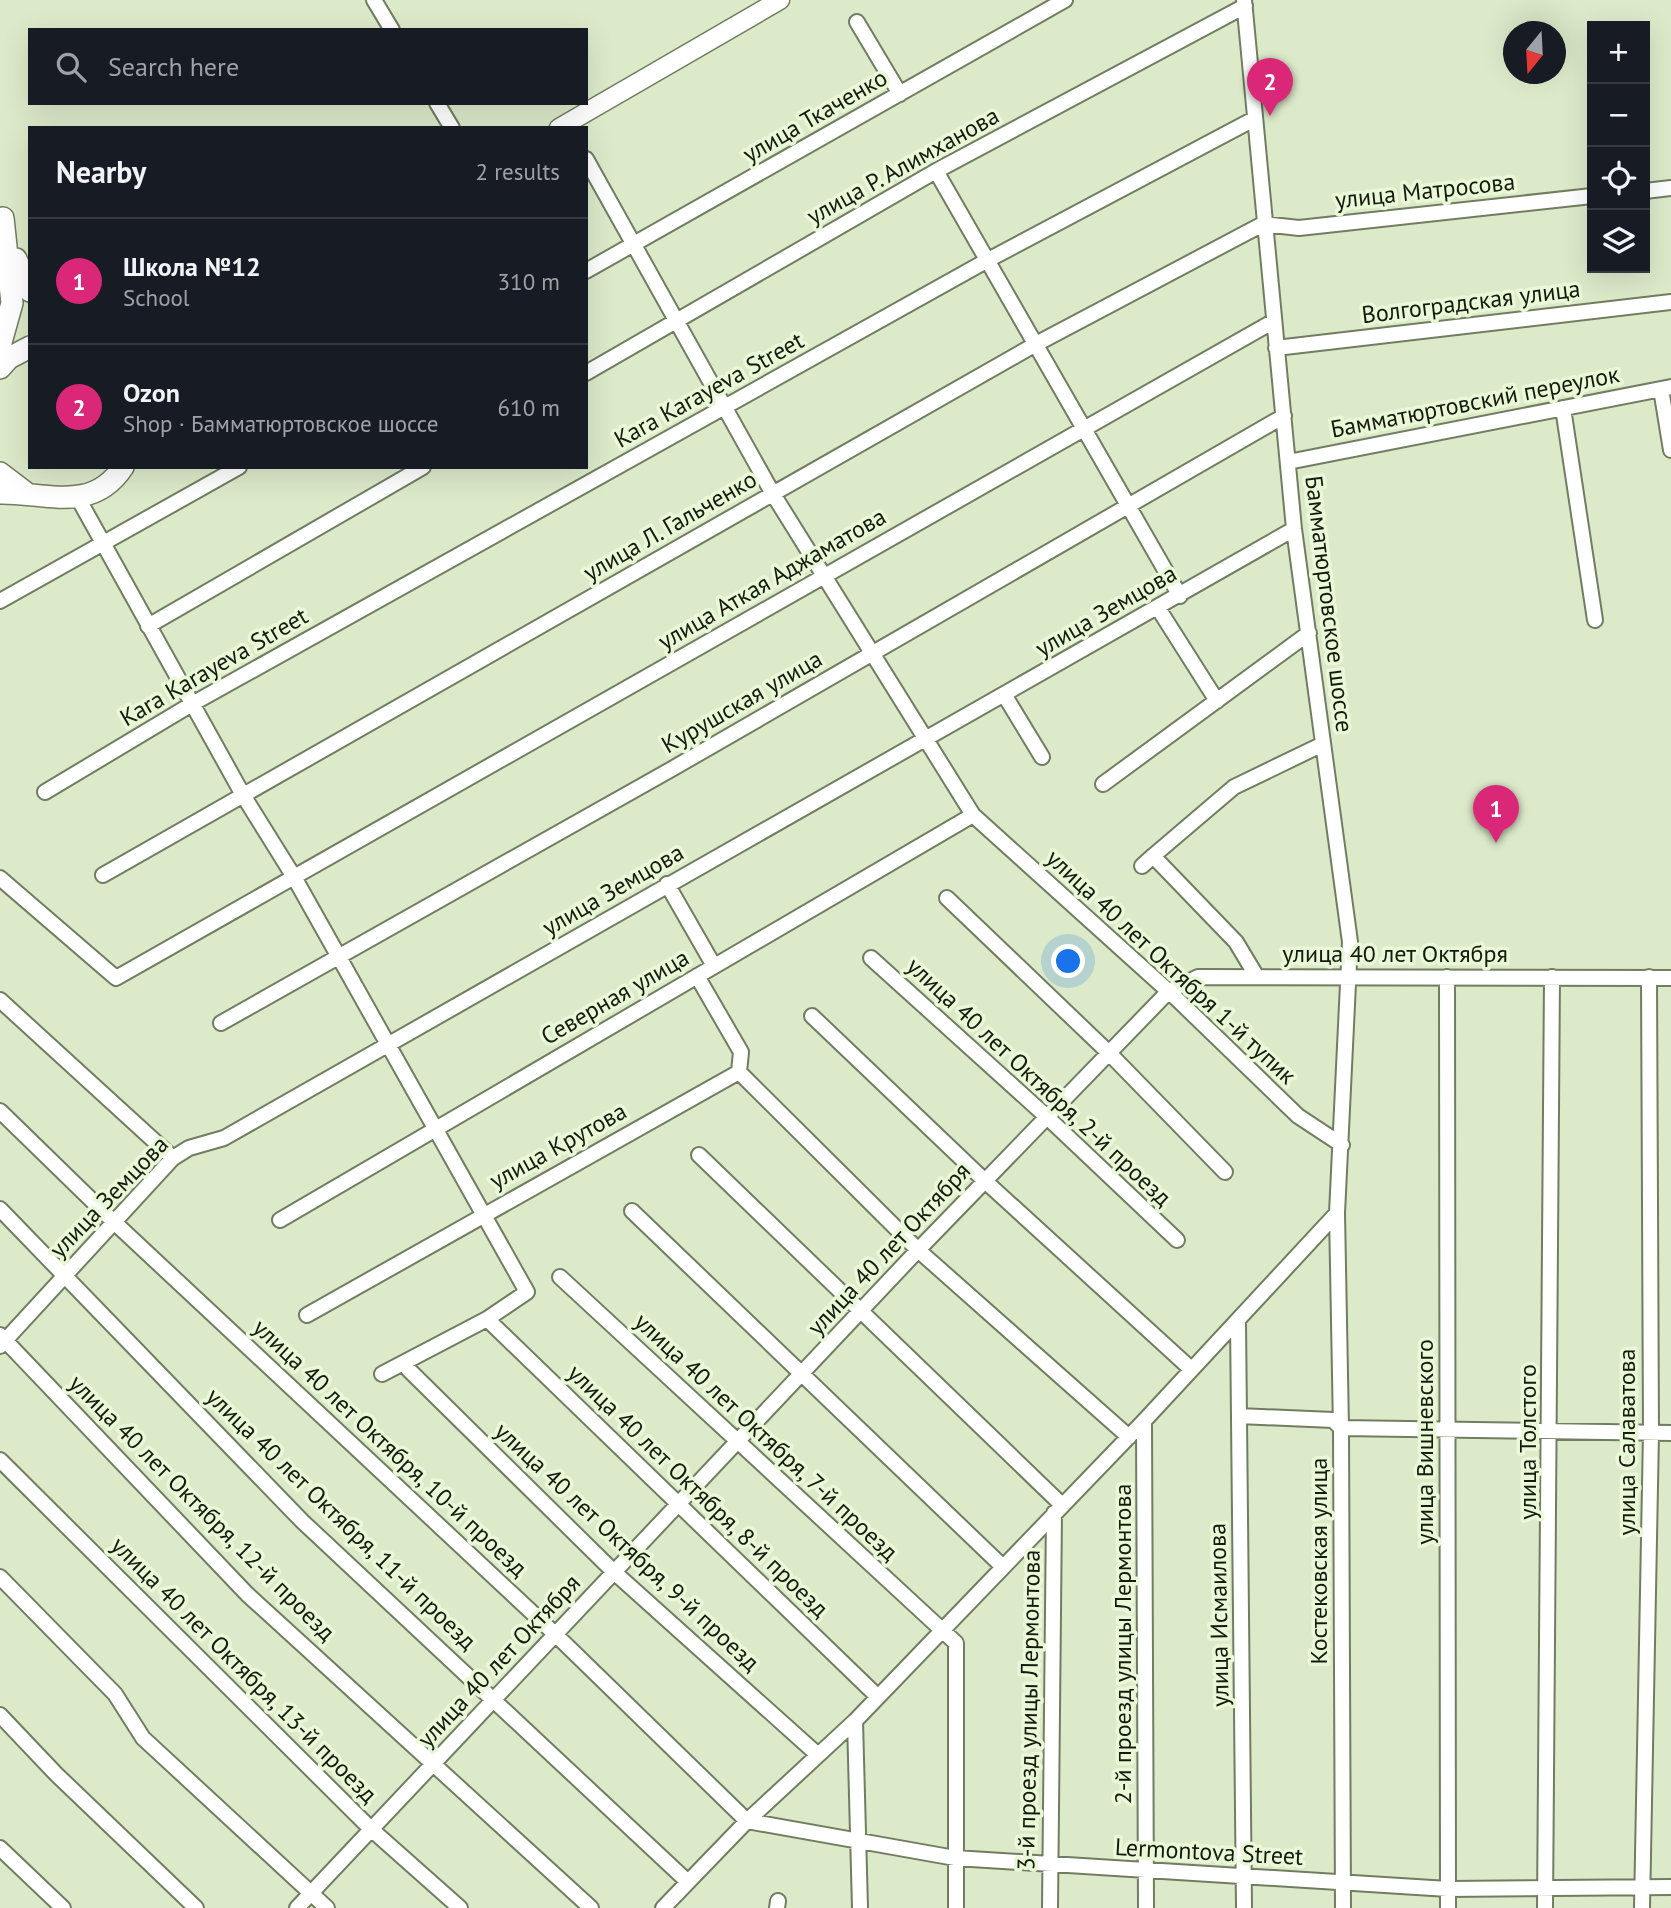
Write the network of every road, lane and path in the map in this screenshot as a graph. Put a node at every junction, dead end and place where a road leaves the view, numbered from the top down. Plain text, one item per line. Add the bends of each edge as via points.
1 (374, 0) edge
2 (780, 0) edge
3 (1065, 0) edge
4 (1245, 3) edge
5 (857, 22) dead end
6 (391, 28) edge
7 (900, 94) junction
8 (438, 105) edge
9 (1254, 119) junction
10 (451, 126) edge
11 (565, 126) edge
12 (588, 163) edge
13 (936, 171) junction
14 (1671, 188) edge
15 (1650, 190) edge
16 (1587, 197) edge
17 (1, 212) edge
18 (1263, 224) junction
19 (634, 244) junction
20 (988, 260) junction
21 (588, 270) edge
22 (28, 288) edge
23 (1671, 302) edge
24 (678, 321) junction
25 (1274, 321) junction
26 (1037, 344) junction
27 (0, 346) edge
28 (28, 347) edge
29 (1276, 348) junction
30 (0, 368) edge
31 (588, 372) edge
32 (1666, 388) edge
33 (724, 407) junction
34 (1563, 408) junction
35 (1284, 416) junction
36 (1084, 428) junction
37 (1671, 450) edge
38 (1288, 462) junction
39 (121, 469) edge
40 (235, 469) edge
41 (418, 469) edge
42 (0, 473) edge
43 (25, 492) junction
44 (0, 493) edge
45 (773, 494) junction
46 (78, 498) junction
47 (1129, 503) junction
48 (1294, 530) junction
49 (104, 544) junction
50 (824, 576) junction
51 (1180, 596) junction
52 (0, 601) edge
53 (1158, 608) junction
54 (1595, 620) dead end
55 (148, 626) junction
56 (1309, 633) junction
57 (873, 652) junction
58 (1005, 695) junction
59 (1217, 701) junction
60 (192, 704) junction
61 (926, 740) junction
62 (1323, 744) junction
63 (1042, 757) dead end
64 (1102, 784) dead end
65 (45, 792) dead end
66 (243, 794) junction
67 (973, 815) junction
68 (1153, 856) junction
69 (1142, 866) dead end
70 (103, 875) dead end
71 (294, 877) junction
72 (0, 878) edge
73 (667, 884) junction
74 (947, 898) dead end
75 (338, 957) junction
76 (871, 958) dead end
77 (714, 966) junction
78 (697, 976) junction
79 (1257, 977) junction
80 (1348, 977) junction
81 (1447, 977) junction
82 (1552, 977) junction
83 (1649, 977) junction
84 (1671, 978) edge
85 (1169, 991) junction
86 (0, 1000) edge
87 (812, 1016) dead end
88 (221, 1023) dead end
89 (389, 1045) junction
90 (1109, 1053) junction
91 (739, 1072) junction
92 (0, 1111) edge
93 (1046, 1117) junction
94 (435, 1129) junction
95 (1342, 1145) junction
96 (699, 1155) dead end
97 (173, 1158) junction
98 (1225, 1172) dead end
99 (985, 1181) junction
100 (0, 1209) edge
101 (632, 1211) dead end
102 (485, 1213) junction
103 (1337, 1213) junction
104 (280, 1220) dead end
105 (114, 1222) junction
106 (1177, 1240) dead end
107 (918, 1250) junction
108 (65, 1274) junction
109 (559, 1277) dead end
110 (862, 1314) junction
111 (307, 1315) dead end
112 (487, 1320) junction
113 (1238, 1321) junction
114 (2, 1340) edge
115 (408, 1369) dead end
116 (1191, 1369) junction
117 (382, 1374) dead end
118 (801, 1375) junction
119 (1239, 1416) junction
120 (1144, 1421) junction
121 (1341, 1428) junction
122 (1448, 1431) junction
123 (1551, 1433) junction
124 (1651, 1433) junction
125 (1671, 1433) edge
126 (1129, 1437) junction
127 (736, 1443) junction
128 (0, 1460) edge
129 (680, 1503) junction
130 (1058, 1509) junction
131 (1002, 1566) junction
132 (614, 1572) junction
133 (0, 1577) edge
134 (942, 1629) junction
135 (555, 1634) junction
136 (877, 1696) junction
137 (494, 1699) junction
138 (0, 1715) edge
139 (855, 1721) junction
140 (818, 1755) junction
141 (433, 1764) junction
142 (747, 1821) junction
143 (371, 1829) junction
144 (859, 1841) junction
145 (0, 1848) edge
146 (955, 1858) junction
147 (1049, 1865) junction
148 (1146, 1871) junction
149 (1244, 1878) junction
150 (688, 1882) junction
151 (1343, 1882) junction
152 (1642, 1887) junction
153 (1671, 1887) edge
154 (1545, 1888) junction
155 (1448, 1889) junction
156 (311, 1893) junction
157 (63, 1908) edge
158 (197, 1908) edge
159 (298, 1908) edge
160 (327, 1908) edge
161 (460, 1908) edge
162 (591, 1908) edge
163 (663, 1908) edge
164 (860, 1908) edge
165 (956, 1908) edge
166 (1050, 1908) edge
167 (1146, 1908) edge
168 (1244, 1908) edge
169 (1343, 1908) edge
170 (1448, 1908) edge
171 (1545, 1908) edge
172 (1642, 1908) edge

1 - 6 street
2 - 11 main road
3 - 7 street, улица Ткаченко
4 - 9 street, Бамматюртовское шоссе
4 - 13 street, улица Р. Алимханова
5 - 7 street
7 - 19 street, улица Ткаченко
8 - 10 street
9 - 18 street, Бамматюртовское шоссе
9 - 20 street, Kara Karayeva Street
12 - 19 street, улица 40 лет Октября 1-й тупик
13 - 20 street
13 - 24 street, улица Р. Алимханова
14 - 15 street
16 - 18 street, улица Матросова via 1298,228
17 - 22 highway
17 - 27 highway via 12,303
18 - 25 street, Бамматюртовское шоссе
18 - 26 street, улица Л. Гальченко
19 - 21 street, улица Ткаченко
19 - 24 street, улица 40 лет Октября 1-й тупик
20 - 26 street
20 - 33 street, Kara Karayeva Street
23 - 29 street, Волгоградская улица
24 - 31 street, улица Р. Алимханова
24 - 33 street, улица 40 лет Октября 1-й тупик
25 - 29 street, Бамматюртовское шоссе
25 - 36 street, улица Аткая Аджаматова
26 - 36 street
26 - 45 street, улица Л. Гальченко
28 - 30 highway
29 - 35 street, Бамматюртовское шоссе
32 - 34 street, Бамматюртовский переулок
32 - 37 street
33 - 45 street, улица 40 лет Октября 1-й тупик
33 - 60 street, Kara Karayeva Street
34 - 38 street, Бамматюртовский переулок
34 - 54 street
35 - 38 street, Бамматюртовское шоссе
35 - 47 street, Курушская улица
36 - 47 street
36 - 50 street, улица Аткая Аджаматова
38 - 48 street, Бамматюртовское шоссе
39 - 46 highway via 101,488
40 - 49 street
41 - 55 street
42 - 43 highway
43 - 44 highway
43 - 46 highway via 51,499
45 - 50 street, улица 40 лет Октября 1-й тупик
45 - 66 street, улица Л. Гальченко
46 - 49 street
47 - 51 street
47 - 57 street, Курушская улица
48 - 51 street, улица Земцова
48 - 56 street, Бамматюртовское шоссе
49 - 52 street
49 - 55 street
50 - 57 street, улица 40 лет Октября 1-й тупик
50 - 71 street, улица Аткая Аджаматова
51 - 53 street, улица Земцова
53 - 58 street, улица Земцова
53 - 59 street
55 - 60 street
56 - 59 street
56 - 62 street, Бамматюртовское шоссе
57 - 61 street, улица 40 лет Октября 1-й тупик
57 - 75 street, Курушская улица
58 - 61 street, улица Земцова
58 - 63 street
59 - 64 street
60 - 65 street, Kara Karayeva Street
60 - 66 street
61 - 67 street, улица 40 лет Октября 1-й тупик
61 - 73 street, улица Земцова
62 - 68 street via 1234,787
62 - 80 street, Бамматюртовское шоссе via 1350,942
66 - 70 street, улица Л. Гальченко
66 - 71 street
67 - 77 street, Северная улица
67 - 85 street, улица 40 лет Октября 1-й тупик
68 - 69 street
68 - 79 street via 1236,942
71 - 72 street, улица Аткая Аджаматова via 116,978
71 - 75 street
73 - 77 street
73 - 89 street, улица Земцова
74 - 90 street
75 - 88 street, Курушская улица
75 - 89 street
76 - 93 street, улица 40 лет Октября, 2-й проезд
77 - 78 street, Северная улица
78 - 91 street via 741,1052
78 - 94 street, Северная улица
79 - 80 street, улица 40 лет Октября
79 - 85 street, улица 40 лет Октября via 1198,977
80 - 81 street, улица 40 лет Октября
80 - 95 street, Бамматюртовское шоссе
81 - 82 street, улица 40 лет Октября
81 - 122 street, улица Вишневского
82 - 83 street, улица 40 лет Октября
82 - 123 street, улица Толстого
83 - 84 street, улица 40 лет Октября
83 - 124 street, улица Салаватова
85 - 90 street, улица 40 лет Октября
85 - 95 street, улица 40 лет Октября 1-й тупик via 1298,1116
86 - 97 street
87 - 99 street
89 - 94 street
89 - 97 street, улица Земцова via 224,1138
90 - 93 street, улица 40 лет Октября
90 - 98 street
91 - 102 street, улица Крутова
91 - 107 street
92 - 105 street, улица 40 лет Октября, 10-й проезд
93 - 99 street, улица 40 лет Октября
93 - 106 street, улица 40 лет Октября, 2-й проезд
94 - 102 street
94 - 104 street, Северная улица
95 - 103 street, Бамматюртовское шоссе
96 - 110 street
97 - 105 street, улица Земцова
99 - 107 street, улица 40 лет Октября
99 - 116 street
100 - 108 street, улица 40 лет Октября, 11-й проезд
101 - 118 street
102 - 111 street, улица Крутова
102 - 112 street via 527,1292
103 - 113 street
103 - 121 street, Костековская улица
105 - 108 street, улица Земцова
105 - 135 street, улица 40 лет Октября, 10-й проезд
107 - 110 street, улица 40 лет Октября
107 - 126 street
108 - 114 street, улица Земцова
108 - 137 street, улица 40 лет Октября, 11-й проезд via 303,1522
109 - 127 street, улица 40 лет Октября, 7-й проезд
110 - 118 street, улица 40 лет Октября
110 - 130 street
112 - 117 street
112 - 129 street, улица 40 лет Октября, 8-й проезд
113 - 116 street
113 - 119 street, улица Исмаилова
114 - 141 street, улица 40 лет Октября, 12-й проезд via 247,1594
115 - 132 street, улица 40 лет Октября, 9-й проезд
116 - 120 street
118 - 127 street, улица 40 лет Октября
118 - 131 street
119 - 121 street via 1333,1420
119 - 149 street, улица Исмаилова
120 - 126 street
120 - 148 street, 2-й проезд улицы Лермонтова
121 - 122 street
121 - 151 street, Костековская улица
122 - 123 street
122 - 155 street, улица Вишневского
123 - 124 street
123 - 154 street, улица Толстого
124 - 125 street
124 - 152 street, улица Салаватова
126 - 130 street
127 - 129 street, улица 40 лет Октября
127 - 134 street, улица 40 лет Октября, 7-й проезд
128 - 143 street, улица 40 лет Октября, 13-й проезд
129 - 132 street, улица 40 лет Октября
129 - 136 street, улица 40 лет Октября, 8-й проезд
130 - 131 street
130 - 147 street, 3-й проезд улицы Лермонтова
131 - 134 street
132 - 135 street, улица 40 лет Октября
132 - 140 street, улица 40 лет Октября, 9-й проезд
133 - 156 street via 115,1694 143,1738
134 - 136 street
134 - 146 street via 956,1643
135 - 137 street, улица 40 лет Октября
135 - 142 street, улица 40 лет Октября, 10-й проезд
136 - 139 street
137 - 141 street, улица 40 лет Октября
137 - 150 street, улица 40 лет Октября, 11-й проезд
138 - 158 street
139 - 140 street
139 - 144 street
140 - 142 street
141 - 143 street, улица 40 лет Октября
141 - 162 street, улица 40 лет Октября, 12-й проезд
142 - 144 street, Lermontova Street
142 - 150 street
143 - 156 street, улица 40 лет Октября
143 - 161 street, улица 40 лет Октября, 13-й проезд
144 - 146 street, Lermontova Street
144 - 164 street
145 - 157 street
146 - 147 street, Lermontova Street
146 - 165 street
147 - 148 street, Lermontova Street
147 - 166 street, 3-й проезд улицы Лермонтова
148 - 149 street, Lermontova Street
148 - 167 street, 2-й проезд улицы Лермонтова
149 - 151 street, Lermontova Street
149 - 168 street, улица Исмаилова
150 - 163 street
151 - 155 street, Lermontova Street
151 - 169 street, Костековская улица
152 - 153 street, Lermontova Street
152 - 154 street, Lermontova Street
152 - 172 street, улица Салаватова
154 - 155 street, Lermontova Street
154 - 171 street, улица Толстого
155 - 170 street, улица Вишневского
156 - 159 street, улица 40 лет Октября
156 - 160 street

